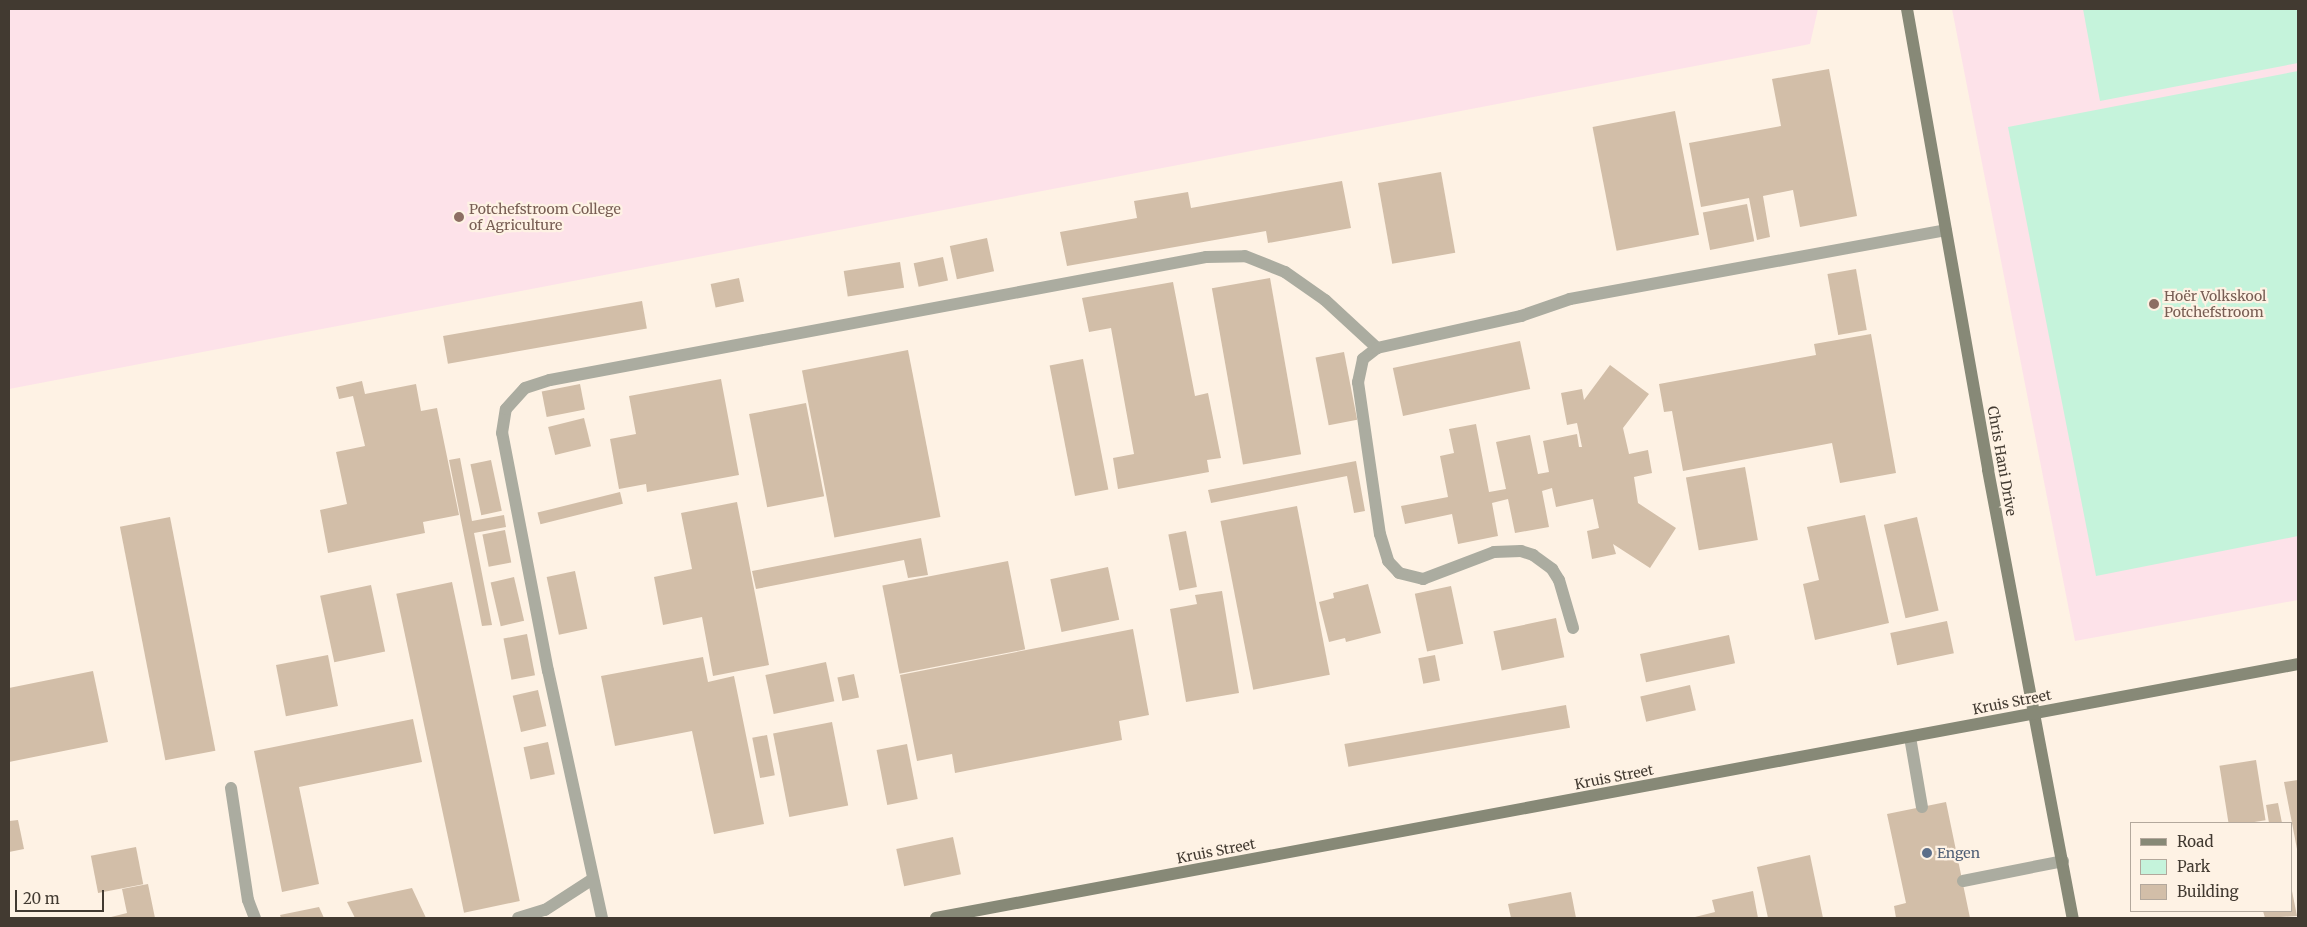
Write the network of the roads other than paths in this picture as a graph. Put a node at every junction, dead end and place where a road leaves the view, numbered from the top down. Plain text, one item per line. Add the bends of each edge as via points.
1 (1907, 9) edge
2 (1946, 230) junction
3 (1376, 348) junction
4 (1573, 628) dead end
5 (2298, 664) edge
6 (2035, 712) junction
7 (1910, 737) junction
8 (231, 788) dead end
9 (1922, 807) dead end
10 (2063, 861) junction
11 (593, 879) junction
12 (1963, 881) dead end
13 (256, 918) edge
14 (518, 918) edge
15 (602, 918) edge
16 (937, 918) edge
17 (2073, 918) edge

1 - 2 street, Chris Hani Drive
2 - 3 street via 1570,299 1521,316
2 - 6 street, Chris Hani Drive
3 - 4 street via 1363,359 1358,382 1380,534 1388,561 1399,573 1423,578 1494,552 1521,551 1533,555 1552,569 1559,580
3 - 11 street via 1325,300 1285,272 1245,256 1206,257 570,376 525,388 506,408 502,433 546,662
5 - 6 street, Kruis Street
6 - 7 street, Kruis Street
6 - 10 street, Chris Hani Drive
7 - 9 street
7 - 16 street, Kruis Street
8 - 13 street via 248,900
10 - 12 street
10 - 17 street, Chris Hani Drive
11 - 14 street via 545,910
11 - 15 street

